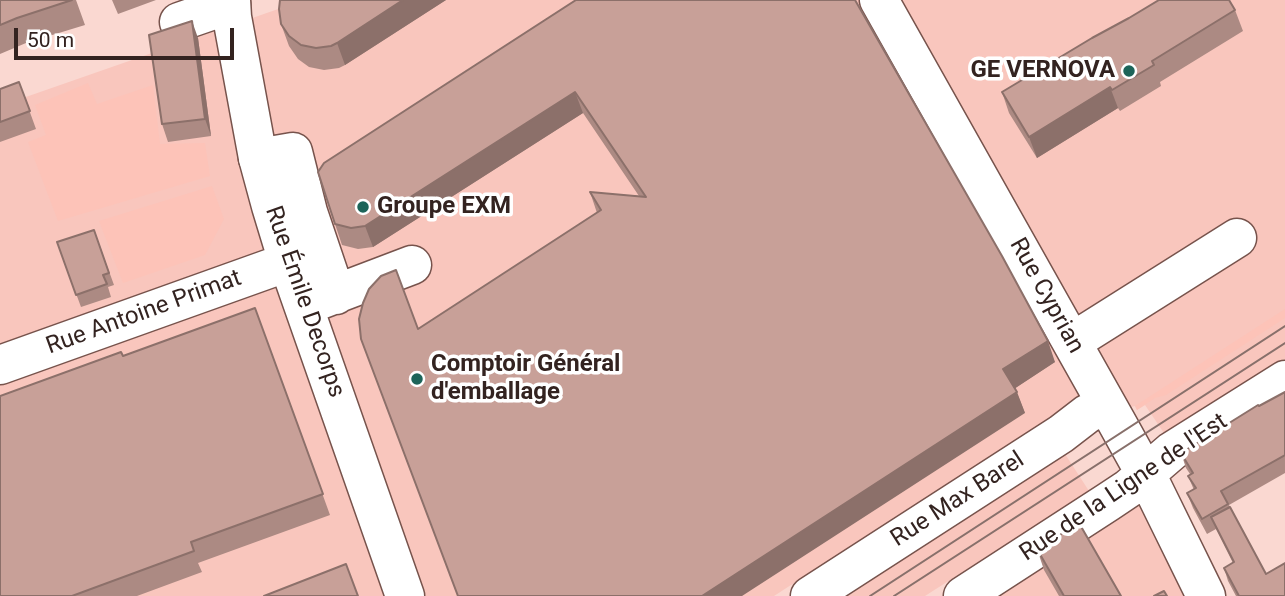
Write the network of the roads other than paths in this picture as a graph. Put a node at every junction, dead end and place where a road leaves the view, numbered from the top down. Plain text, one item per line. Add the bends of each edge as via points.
1 (879, 0) edge
2 (231, 2) edge
3 (179, 22) edge
4 (258, 158) junction
5 (1237, 238) dead end
6 (288, 262) junction
7 (412, 265) dead end
8 (320, 301) junction
9 (1072, 342) junction
10 (0, 365) edge
11 (1285, 380) edge
12 (1106, 404) junction
13 (1145, 474) junction
14 (405, 596) edge
15 (810, 596) edge
16 (963, 596) edge
17 (1206, 596) edge

1 - 9 street, Rue Cyprian
2 - 3 street
2 - 4 street, Rue Émile Decorps
4 - 6 street, Rue Émile Decorps
4 - 8 street via 293,152 308,212
5 - 9 street
6 - 8 street, Rue Émile Decorps
6 - 10 street, Rue Antoine Primat
7 - 8 street
8 - 14 street, Rue Émile Decorps
9 - 12 street, Rue Cyprian
11 - 13 street, Rue de la Ligne de l'Est via 1172,451
12 - 13 street, Rue Cyprian
12 - 15 street, Rue Max Barel
13 - 16 street, Rue de la Ligne de l'Est
13 - 17 street, Rue Cyprian

